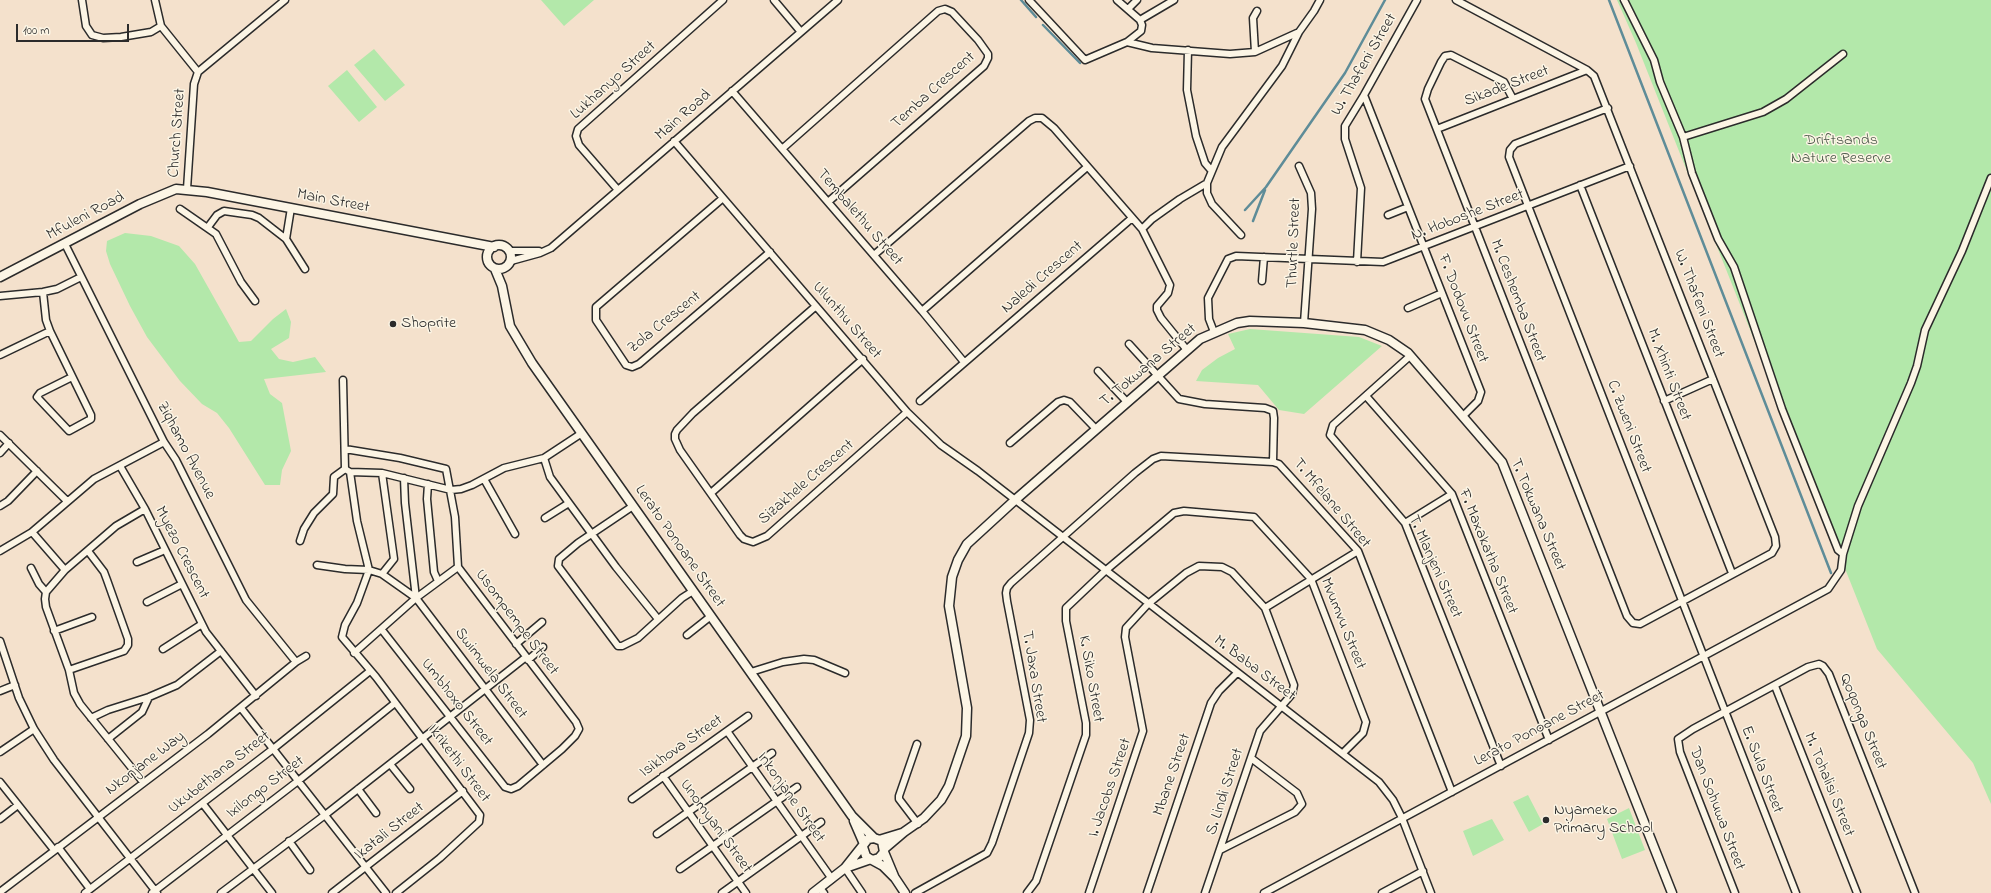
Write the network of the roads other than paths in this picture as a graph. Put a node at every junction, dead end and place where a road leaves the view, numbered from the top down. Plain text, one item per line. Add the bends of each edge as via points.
1 (82, 0) edge
2 (155, 0) edge
3 (286, 0) edge
4 (723, 0) edge
5 (774, 0) edge
6 (838, 0) edge
7 (1029, 0) edge
8 (1117, 0) edge
9 (1137, 0) edge
10 (1174, 0) edge
11 (1320, 0) edge
12 (1417, 0) edge
13 (1456, 0) edge
14 (1624, 0) edge
15 (1128, 9) junction
16 (1257, 11) dead end
17 (1140, 20) junction
18 (161, 26) junction
19 (801, 32) junction
20 (1299, 32) junction
21 (1127, 42) junction
22 (1188, 50) junction
23 (1255, 52) junction
24 (1843, 54) dead end
25 (1587, 70) junction
26 (198, 72) junction
27 (732, 91) junction
28 (1364, 95) junction
29 (1513, 98) junction
30 (1608, 108) junction
31 (1437, 129) junction
32 (1683, 137) junction
33 (674, 141) junction
34 (782, 149) junction
35 (1299, 166) dead end
36 (1630, 166) junction
37 (1087, 167) junction
38 (1211, 170) junction
39 (1991, 178) edge
40 (1207, 183) junction
41 (1580, 185) junction
42 (187, 189) junction
43 (618, 190) junction
44 (723, 198) junction
45 (828, 202) junction
46 (1408, 207) junction
47 (1527, 207) junction
48 (291, 208) junction
49 (180, 209) dead end
50 (1388, 215) dead end
51 (1132, 218) junction
52 (208, 227) junction
53 (1474, 227) junction
54 (1142, 229) junction
55 (1241, 235) dead end
56 (286, 239) junction
57 (65, 244) junction
58 (473, 244) junction
59 (1424, 246) junction
60 (494, 247) junction
61 (509, 251) junction
62 (546, 251) junction
63 (770, 252) junction
64 (874, 255) junction
65 (488, 256) junction
66 (1264, 256) junction
67 (1309, 258) junction
68 (1357, 262) junction
69 (509, 264) junction
70 (305, 269) dead end
71 (495, 269) junction
72 (0, 277) edge
73 (81, 277) junction
74 (1262, 281) dead end
75 (502, 286) junction
76 (43, 292) junction
77 (1442, 293) junction
78 (0, 296) edge
79 (255, 301) dead end
80 (816, 306) junction
81 (1408, 308) dead end
82 (922, 311) junction
83 (1304, 323) junction
84 (50, 331) junction
85 (1214, 332) junction
86 (1129, 344) dead end
87 (1188, 350) junction
88 (0, 355) edge
89 (1410, 356) junction
90 (863, 359) junction
91 (964, 362) junction
92 (1098, 371) dead end
93 (1157, 376) junction
94 (72, 377) junction
95 (1713, 379) junction
96 (343, 380) dead end
97 (1366, 396) junction
98 (920, 401) dead end
99 (1664, 401) junction
100 (1127, 402) junction
101 (907, 412) junction
102 (1463, 416) junction
103 (1096, 429) junction
104 (582, 433) junction
105 (0, 435) edge
106 (164, 442) junction
107 (9, 443) junction
108 (1010, 443) dead end
109 (345, 449) junction
110 (0, 453) edge
111 (544, 458) junction
112 (1272, 462) junction
113 (120, 466) junction
114 (347, 470) junction
115 (37, 471) junction
116 (382, 474) junction
117 (404, 478) junction
118 (484, 479) junction
119 (428, 484) junction
120 (451, 490) junction
121 (711, 493) junction
122 (1452, 494) junction
123 (1015, 500) junction
124 (67, 501) junction
125 (569, 503) junction
126 (0, 506) edge
127 (633, 506) junction
128 (145, 509) junction
129 (545, 518) dead end
130 (1405, 523) junction
131 (32, 532) junction
132 (515, 534) dead end
133 (592, 534) junction
134 (1062, 538) junction
135 (300, 541) dead end
136 (165, 550) junction
137 (88, 551) junction
138 (1358, 551) junction
139 (0, 552) edge
140 (1843, 554) junction
141 (137, 562) dead end
142 (317, 565) dead end
143 (458, 567) junction
144 (31, 568) dead end
145 (65, 570) junction
146 (369, 570) junction
147 (1105, 571) junction
148 (1732, 573) junction
149 (382, 574) junction
150 (1311, 579) junction
151 (438, 582) junction
152 (182, 584) junction
153 (693, 591) junction
154 (46, 592) junction
155 (416, 598) junction
156 (146, 602) dead end
157 (1682, 602) junction
158 (1148, 604) junction
159 (1265, 608) junction
160 (710, 616) junction
161 (92, 617) dead end
162 (658, 619) junction
163 (542, 622) dead end
164 (1644, 622) joint
165 (202, 624) junction
166 (382, 630) junction
167 (54, 631) junction
168 (687, 635) dead end
169 (0, 641) edge
170 (516, 644) junction
171 (543, 647) dead end
172 (163, 649) dead end
173 (221, 651) junction
174 (354, 653) junction
175 (306, 656) dead end
176 (1703, 657) junction
177 (527, 659) junction
178 (296, 662) junction
179 (69, 670) junction
180 (370, 671) junction
181 (750, 672) junction
182 (845, 672) dead end
183 (1237, 673) junction
184 (15, 686) junction
185 (1775, 686) junction
186 (485, 690) junction
187 (0, 691) edge
188 (256, 696) junction
189 (149, 697) junction
190 (396, 704) junction
191 (1282, 707) junction
192 (240, 708) junction
193 (1601, 712) junction
194 (1724, 712) junction
195 (449, 716) junction
196 (748, 716) dead end
197 (91, 718) junction
198 (34, 729) junction
199 (727, 731) junction
200 (423, 738) junction
201 (108, 739) junction
202 (1549, 740) junction
203 (917, 744) dead end
204 (273, 749) junction
205 (0, 752) edge
206 (772, 753) dead end
207 (1343, 753) junction
208 (1251, 758) junction
209 (390, 764) junction
210 (543, 765) junction
211 (752, 766) junction
212 (1501, 766) junction
213 (662, 776) junction
214 (298, 781) junction
215 (0, 782) edge
216 (143, 782) junction
217 (797, 787) dead end
218 (358, 789) junction
219 (410, 789) dead end
220 (511, 789) joint
221 (463, 791) junction
222 (1452, 792) junction
223 (632, 798) dead end
224 (776, 801) junction
225 (203, 804) junction
226 (18, 805) junction
227 (688, 811) junction
228 (376, 813) dead end
229 (325, 815) junction
230 (852, 816) junction
231 (98, 817) junction
232 (1402, 818) junction
233 (0, 819) edge
234 (822, 822) dead end
235 (918, 824) junction
236 (904, 832) junction
237 (657, 834) dead end
238 (227, 835) junction
239 (801, 837) junction
240 (877, 839) junction
241 (289, 841) junction
242 (864, 845) junction
243 (713, 846) junction
244 (56, 849) junction
245 (884, 850) junction
246 (1220, 850) junction
247 (130, 859) junction
248 (871, 859) junction
249 (366, 867) junction
250 (845, 868) junction
251 (253, 869) junction
252 (680, 869) dead end
253 (310, 870) dead end
254 (1423, 871) junction
255 (895, 878) junction
256 (832, 879) junction
257 (738, 882) junction
258 (822, 890) edge
259 (88, 891) edge
260 (0, 892) edge
261 (155, 892) edge
262 (221, 893) edge
263 (272, 893) edge
264 (332, 893) edge
265 (386, 893) edge
266 (396, 893) edge
267 (722, 893) edge
268 (746, 893) edge
269 (813, 893) edge
270 (862, 893) edge
271 (905, 893) edge
272 (915, 893) edge
273 (1028, 893) edge
274 (1089, 893) edge
275 (1147, 893) edge
276 (1205, 893) edge
277 (1264, 893) edge
278 (1382, 893) edge
279 (1431, 893) edge
280 (1672, 893) edge
281 (1735, 893) edge
282 (1796, 893) edge
283 (1857, 893) edge
284 (1915, 893) edge

1 - 18 street via 86,26 92,35 103,38 121,37 150,32
2 - 18 street
3 - 26 street, Church Street
4 - 43 street, Lukhanyo Street via 578,129 576,136 579,146
5 - 19 street
6 - 19 street, Main Road
7 - 21 street via 1085,60
8 - 15 street
9 - 15 street
10 - 17 street
11 - 20 street
12 - 28 street, W. Thafeni Street
13 - 25 street, W. Thafeni Street
14 - 32 street via 1654,60 1660,82
15 - 17 street
16 - 23 street via 1253,18
17 - 21 street via 1141,31
18 - 26 street
19 - 27 street, Main Road
20 - 23 street
20 - 38 street via 1282,66 1222,147
21 - 22 street via 1152,48
22 - 23 street via 1230,54
22 - 38 street via 1187,90 1204,163
24 - 32 street via 1786,99 1763,112
25 - 29 street, Sikade Street
25 - 30 street, W. Thafeni Street via 1596,78
26 - 42 street, Church Street via 194,84
27 - 33 street, Main Road
27 - 34 street, Tembalethu Street
28 - 46 street, F. Dodovu Street
28 - 68 street, W. Thafeni Street via 1344,130 1361,188
29 - 31 street, Sikade Street
29 - 31 street, M. Ceshemba Street via 1504,82 1455,55 1448,55 1441,62 1426,95 1426,102
30 - 36 street, W. Thafeni Street
30 - 47 street, C. Zweni Street via 1511,147 1509,157
31 - 53 street, M. Ceshemba Street
32 - 140 street via 1692,173 1718,239 1734,267 1770,377 1805,470 1838,550
33 - 43 street, Main Road
33 - 44 street, Ulunthu Street
34 - 45 street, Tembalethu Street
34 - 45 street, Temba Crescent via 938,11 945,9 952,12 978,40 988,54 984,66
35 - 67 street, Thurtle Street via 1312,200
36 - 41 street, N. Hoboshe Street
36 - 95 street, W. Thafeni Street
37 - 51 street
37 - 64 street via 1047,122 1042,118 1035,118
37 - 82 street
38 - 40 street
39 - 140 street via 1962,251 1925,330 1911,383 1858,506
40 - 54 street via 1180,199
40 - 55 street via 1208,199
41 - 47 street, N. Hoboshe Street
41 - 99 street, M. Xhinti Street
42 - 48 street, Main Street
42 - 57 street, Mfuleni Road via 176,189 163,194
43 - 62 street, Main Road
44 - 63 street, Ulunthu Street
44 - 63 street, Zola Crescent via 596,308 596,320 626,365 639,364
45 - 64 street, Tembalethu Street
46 - 50 street
46 - 59 street, F. Dodovu Street
47 - 53 street, N. Hoboshe Street
47 - 157 street, C. Zweni Street
48 - 56 street
48 - 58 street, Main Street
49 - 52 street
51 - 54 street
51 - 91 street, Naledi Crescent
52 - 56 street via 220,212 247,214 259,218
52 - 79 street via 219,238 241,282
53 - 59 street, N. Hoboshe Street
53 - 164 street, M. Ceshemba Street via 1627,616 1633,623
54 - 87 street via 1170,285 1168,293 1156,310
56 - 70 street
57 - 72 street, Mfuleni Road
57 - 73 street, Ziqhamo Avenue
58 - 60 street, Main Street
58 - 65 street, Main Street
59 - 68 street, N. Hoboshe Street via 1383,262
59 - 77 street, F. Dodovu Street
60 - 61 street via 501,246
60 - 65 street
61 - 62 street
61 - 69 street
62 - 69 street, Main Road
63 - 80 street, Ulunthu Street
64 - 82 street, Tembalethu Street
65 - 71 street via 490,264
66 - 67 street, N. Hoboshe Street
66 - 74 street
66 - 85 street, N. Hoboshe Street via 1236,256 1228,259 1208,298 1209,319
67 - 68 street, N. Hoboshe Street
67 - 83 street, Thurtle Street
69 - 71 street via 504,268
69 - 75 street, Lerato Ponoane Street
71 - 75 street, Lerato Ponoane Street
73 - 76 street via 57,289
73 - 106 street, Ziqhamo Avenue
75 - 104 street, Lerato Ponoane Street via 506,312 514,335
76 - 78 street
76 - 84 street
77 - 81 street
77 - 102 street, F. Dodovu Street via 1481,392 1478,401
80 - 90 street, Ulunthu Street
80 - 121 street, Sizakhele Crescent via 693,413 677,430 677,445
82 - 91 street, Tembalethu Street
83 - 85 street, T. Tokwana Street via 1250,321
83 - 89 street, T. Tokwana Street via 1365,330 1389,340
84 - 88 street
84 - 94 street
85 - 87 street, T. Tokwana Street via 1200,339
86 - 93 street
87 - 93 street, T. Tokwana Street
89 - 97 street, T. Mlanjeni Street
89 - 102 street, T. Tokwana Street
90 - 101 street, Ulunthu Street
90 - 121 street
91 - 98 street, Naledi Crescent
92 - 100 street
93 - 100 street, T. Tokwana Street
93 - 112 street via 1183,401 1265,408 1273,411
94 - 94 street via 37,397 69,430 91,417
95 - 99 street
95 - 148 street, W. Thafeni Street via 1776,541 1772,553
96 - 109 street
97 - 122 street, F. Maxakatha Street
97 - 130 street, T. Mlanjeni Street via 1333,425 1330,435
99 - 148 street, M. Xhinti Street
100 - 103 street, T. Tokwana Street
101 - 121 street, Sizakhele Crescent via 767,536 756,542 744,539
101 - 123 street, Ulunthu Street via 941,445
102 - 193 street, T. Tokwana Street via 1505,468
103 - 108 street via 1070,402 1064,400 1058,402
103 - 123 street, T. Tokwana Street
104 - 111 street
104 - 127 street, Lerato Ponoane Street
105 - 107 street
106 - 113 street
106 - 178 street, Ziqhamo Avenue via 176,460 246,600
107 - 110 street
107 - 115 street
109 - 114 street
109 - 120 street via 445,468
111 - 118 street via 504,468
111 - 125 street via 550,477
112 - 134 street, T. Mfelane Street via 1157,457 1135,473
112 - 138 street, T. Mfelane Street via 1284,467
113 - 124 street via 94,479
113 - 128 street, Myezo Crescent
114 - 116 street
114 - 135 street via 334,477 333,494 314,514
114 - 146 street
115 - 124 street
115 - 126 street
116 - 117 street
116 - 149 street via 394,560
117 - 119 street
117 - 155 street
118 - 120 street via 472,486
118 - 132 street
119 - 120 street
119 - 151 street via 427,499 434,572
120 - 143 street
122 - 130 street
122 - 202 street, F. Maxakatha Street
123 - 134 street, M. Baba Street
123 - 235 street, T. Tokwana Street via 967,544 952,577 948,606 966,701 966,736 949,786 934,809
124 - 131 street
125 - 129 street
125 - 133 street
127 - 133 street
127 - 153 street, Lerato Ponoane Street
128 - 136 street, Myezo Crescent
128 - 137 street via 116,526
130 - 212 street, T. Mlanjeni Street
131 - 139 street
131 - 145 street
133 - 162 street
133 - 162 street via 570,550 558,566 603,627 618,646 622,646 638,638
134 - 147 street, M. Baba Street
134 - 272 street, T. Jaxa Street via 1011,583 1006,593 1030,727 992,843 987,853 981,857
136 - 141 street
136 - 152 street, Myezo Crescent
137 - 145 street
137 - 179 street via 104,572 128,639 128,646 124,651
138 - 150 street
138 - 222 street, T. Mfelane Street
140 - 176 street, Lerato Ponoane Street via 1840,570 1828,589
142 - 146 street via 345,570
143 - 151 street, Usompempe Street
143 - 170 street, Usompempe Street
144 - 154 street
145 - 154 street
146 - 149 street
146 - 174 street, Ikrikethi Street via 342,637
147 - 150 street, Mvumvu Street via 1170,515 1184,511 1254,517
147 - 158 street, M. Baba Street
147 - 273 street, K. Siko Street via 1066,608 1066,621 1086,723 1086,735 1036,881
148 - 157 street, W. Thafeni Street
149 - 155 street
150 - 159 street
150 - 207 street, Mvumvu Street via 1366,722 1363,733
151 - 155 street, Usompempe Street
152 - 156 street
152 - 165 street, Myezo Crescent
153 - 160 street, Lerato Ponoane Street
153 - 162 street
154 - 167 street via 46,607
155 - 166 street, Usompempe Street
155 - 186 street, Swimwela Street
157 - 164 street, W. Thafeni Street
157 - 176 street, C. Zweni Street
158 - 159 street, I. Jacobs Street via 1186,573 1199,566 1222,567 1232,572
158 - 183 street, M. Baba Street
158 - 274 street, I. Jacobs Street via 1125,632 1143,726 1142,737
159 - 191 street, S. Lindi Street via 1294,685 1292,694
160 - 168 street
160 - 181 street, Lerato Ponoane Street
161 - 167 street
163 - 170 street
165 - 172 street
165 - 173 street, Myezo Crescent
166 - 174 street, Usompempe Street
166 - 195 street, Umbhoxo Street
167 - 179 street
169 - 184 street
170 - 177 street, Usompempe Street
171 - 177 street
173 - 188 street, Myezo Crescent
173 - 189 street via 176,685
174 - 180 street, Ikrikethi Street
175 - 178 street, Nkonjane Way
176 - 193 street, Lerato Ponoane Street
176 - 194 street, E. Sula Street
177 - 186 street
177 - 210 street, Usompempe Street via 579,729 575,736
178 - 188 street, Nkonjane Way
179 - 197 street via 74,693
180 - 190 street, Ikrikethi Street
180 - 204 street, Ukubethana Street
181 - 182 street via 778,663 804,659 814,660
181 - 230 street, Lerato Ponoane Street
183 - 191 street, M. Baba Street
183 - 275 street, Mbane Street via 1215,696 1212,703
184 - 187 street
184 - 198 street
185 - 194 street, Qoqonga Street
185 - 283 street, M. Tohalisi Street
185 - 284 street, Qoqonga Street via 1813,665 1826,669
186 - 195 street
186 - 210 street, Swimwela Street
188 - 192 street, Nkonjane Way
189 - 197 street
189 - 201 street via 142,712
190 - 200 street, Ikrikethi Street
190 - 214 street, Ixilongo Street
191 - 207 street, M. Baba Street
191 - 208 street, S. Lindi Street via 1260,731
192 - 204 street
192 - 216 street, Nkonjane Way
193 - 202 street, Lerato Ponoane Street
193 - 280 street, T. Tokwana Street
194 - 281 street, Dan Sohuwa Street via 1685,733 1678,742
194 - 282 street, E. Sula Street
195 - 200 street
195 - 220 street, Umbhoxo Street via 505,787
196 - 199 street, Isikhova Street
197 - 201 street
198 - 205 street
198 - 231 street via 54,760
199 - 211 street, Inkonjane Street
199 - 213 street, Isikhova Street
200 - 209 street
200 - 221 street, Ikrikethi Street
201 - 216 street
202 - 212 street, Lerato Ponoane Street
203 - 235 street via 899,799
204 - 214 street
204 - 225 street, Ukubethana Street
206 - 211 street
207 - 232 street, M. Baba Street via 1379,782 1393,800
208 - 246 street, S. Lindi Street
208 - 246 street via 1297,792 1302,804 1295,812
209 - 218 street
209 - 219 street
210 - 220 street, Usompempe Street
211 - 224 street, Inkonjane Street
211 - 227 street
212 - 222 street, Lerato Ponoane Street
213 - 223 street, Isikhova Street
213 - 227 street, Unomyani Street
214 - 229 street
214 - 238 street, Ixilongo Street
215 - 226 street
216 - 231 street, Nkonjane Way
217 - 224 street
218 - 228 street
218 - 229 street
221 - 249 street, Ikatali Street
221 - 266 street, Ikrikethi Street via 477,808 479,822 440,858
222 - 232 street, Lerato Ponoane Street
224 - 239 street, Inkonjane Street
224 - 243 street
225 - 238 street
225 - 247 street, Ukubethana Street
226 - 233 street
226 - 244 street
227 - 237 street
227 - 243 street, Unomyani Street
229 - 241 street
229 - 249 street
230 - 240 street, Lerato Ponoane Street
230 - 242 street, Lerato Ponoane Street
231 - 244 street, Nkonjane Way
231 - 247 street
232 - 254 street, M. Baba Street
232 - 277 street, Lerato Ponoane Street
234 - 239 street
235 - 236 street, T. Tokwana Street
236 - 240 street, T. Tokwana Street
236 - 245 street, T. Tokwana Street
238 - 251 street
238 - 261 street, Ixilongo Street
239 - 256 street, Inkonjane Street
239 - 257 street
240 - 242 street via 868,839
240 - 245 street via 883,844
241 - 251 street
241 - 253 street
242 - 248 street via 864,854
242 - 250 street
243 - 252 street
243 - 257 street, Unomyani Street
244 - 259 street
244 - 260 street, Nkonjane Way
245 - 248 street via 879,858
245 - 255 street
246 - 276 street, S. Lindi Street
247 - 259 street, Ukubethana Street
247 - 261 street
248 - 250 street
248 - 255 street
249 - 264 street, Ikatali Street
249 - 265 street
250 - 256 street
250 - 270 street
251 - 262 street
251 - 263 street
254 - 278 street
254 - 279 street, M. Baba Street
255 - 271 street
256 - 258 street
257 - 267 street
257 - 268 street, Unomyani Street
258 - 269 street

